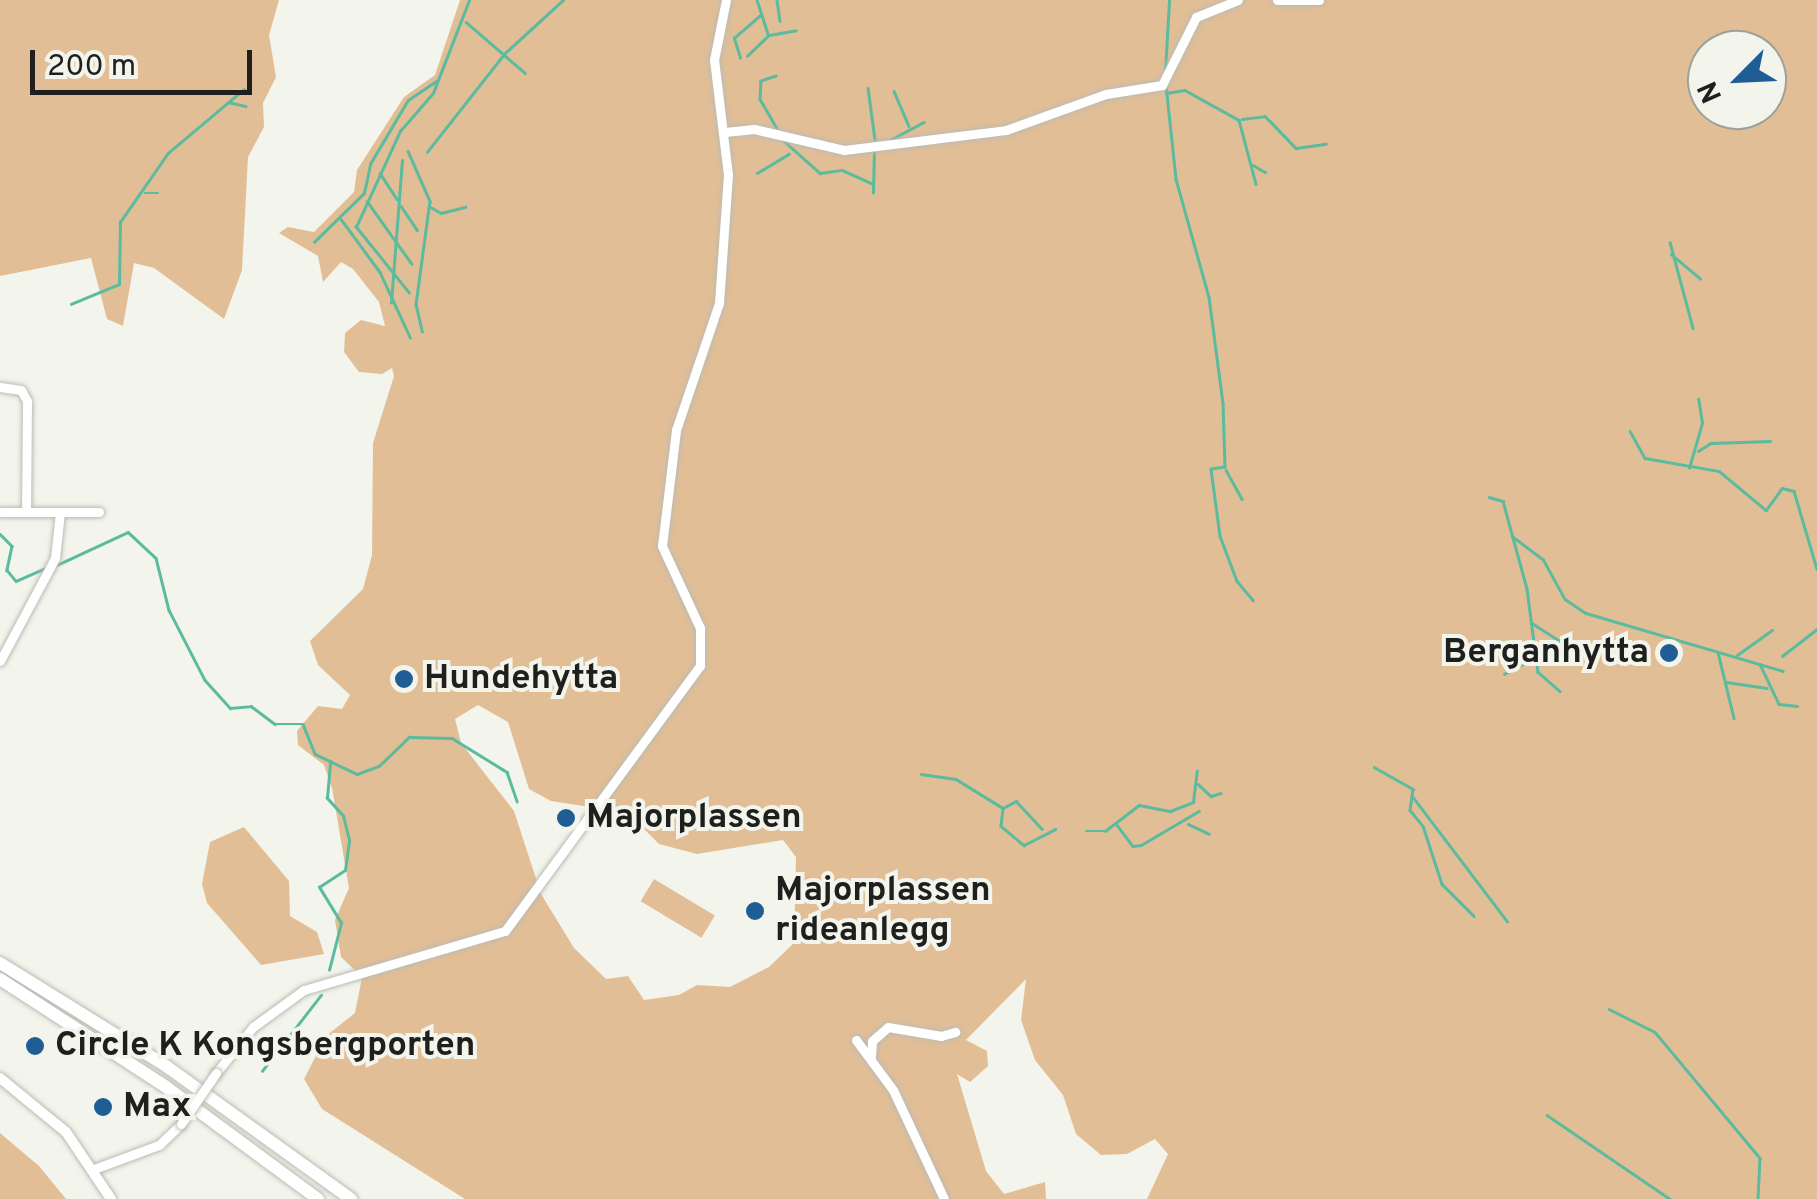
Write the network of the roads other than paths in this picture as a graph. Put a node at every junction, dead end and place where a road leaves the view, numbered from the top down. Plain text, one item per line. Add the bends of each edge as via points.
1 (726, 0) edge
2 (1238, 0) edge
3 (1277, 0) edge
4 (1319, 0) edge
5 (726, 132) junction
6 (0, 386) edge
7 (0, 512) edge
8 (26, 512) junction
9 (60, 512) junction
10 (98, 512) dead end
11 (0, 661) edge
12 (0, 964) edge
13 (0, 978) edge
14 (955, 1032) dead end
15 (856, 1040) dead end
16 (872, 1060) junction
17 (0, 1078) edge
18 (94, 1169) junction
19 (111, 1199) edge
20 (318, 1199) edge
21 (352, 1199) edge
22 (944, 1199) edge

1 - 5 street via 714,86
2 - 5 street via 1196,17 1173,76 1162,86 1106,94 1006,130 844,150 754,129
3 - 4 street
5 - 18 street, bridge via 719,302 676,430 662,546 695,614 704,652 697,673 500,935 314,985 261,1019 160,1145
6 - 8 street via 21,390 27,401
7 - 8 street
8 - 9 street
9 - 10 street
9 - 11 street via 55,558
12 - 21 highway via 166,1066
13 - 20 highway via 166,1087
14 - 16 street via 888,1027 872,1041
15 - 16 street
16 - 22 street
17 - 18 main road via 52,1117
18 - 19 main road

